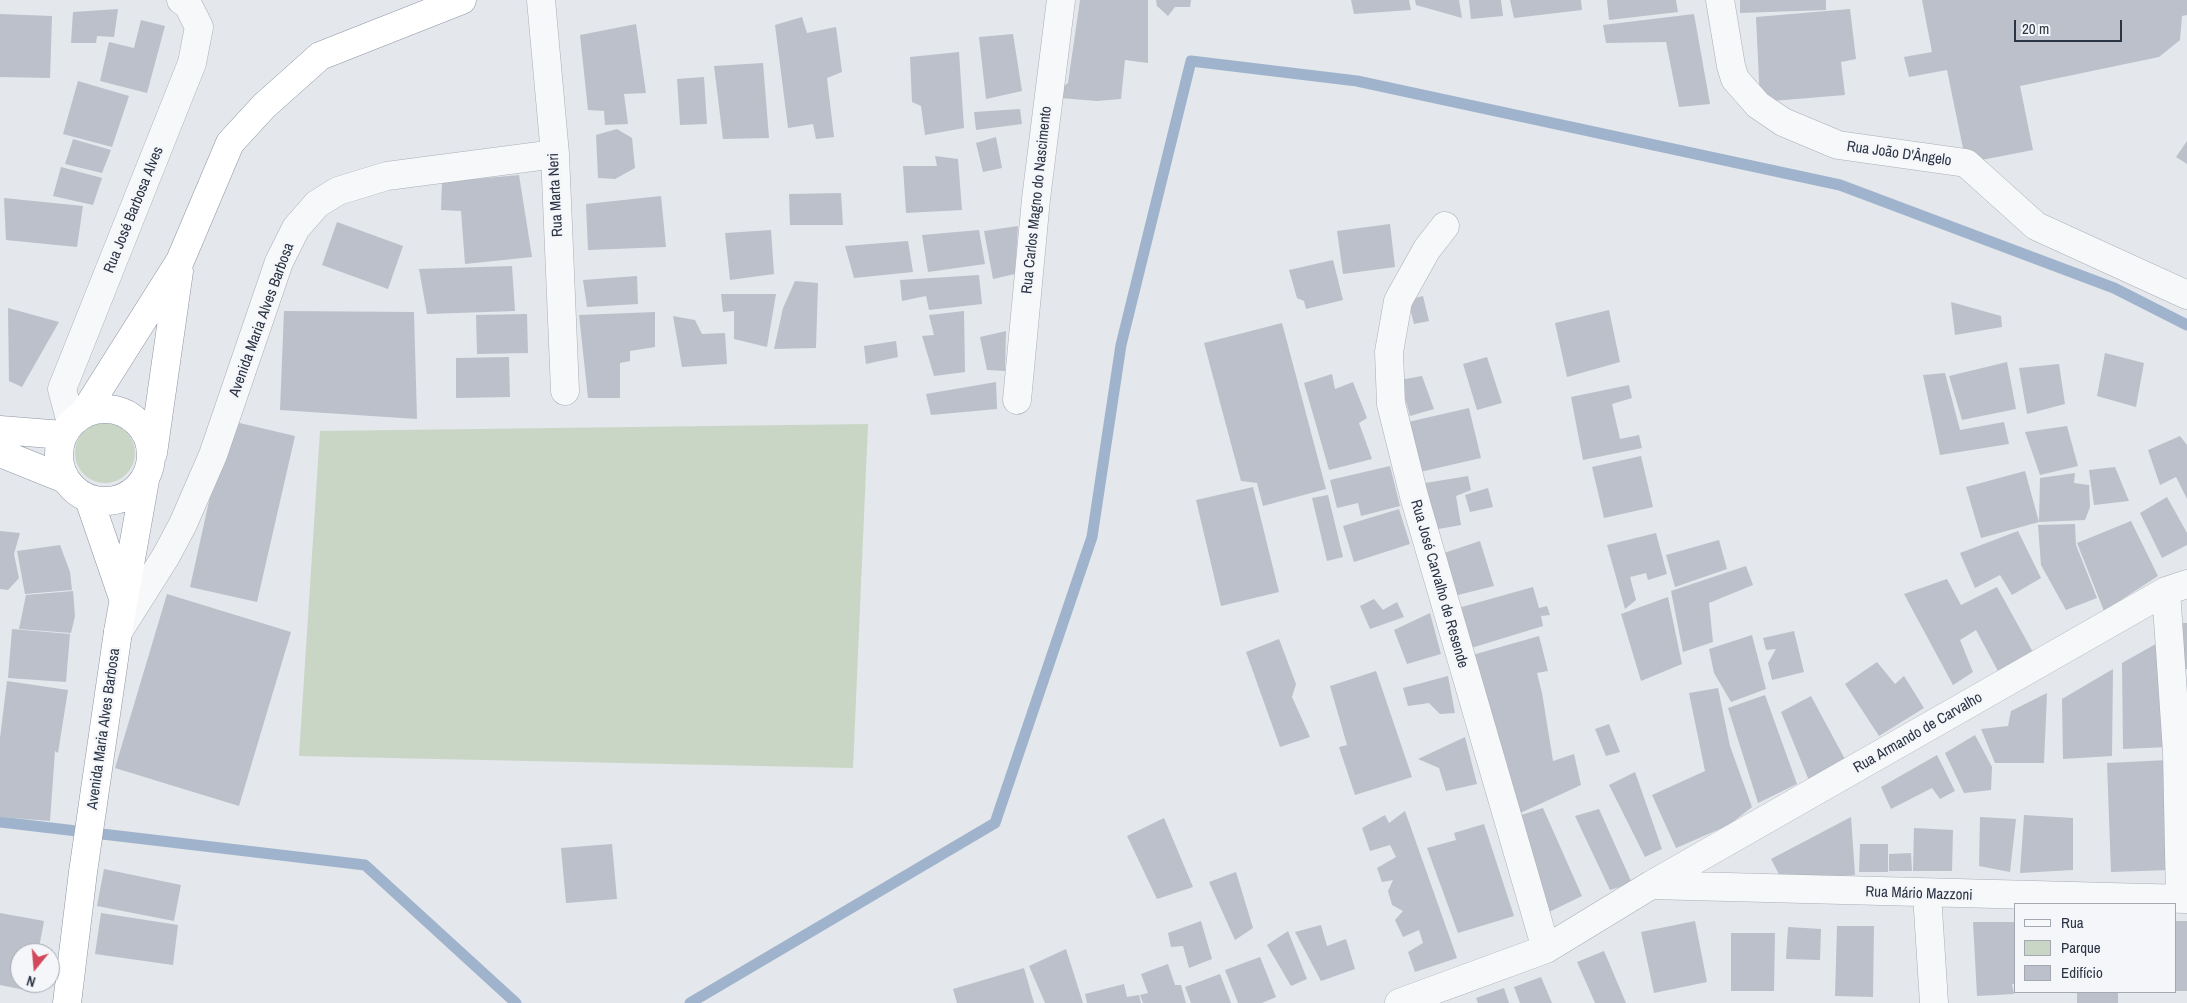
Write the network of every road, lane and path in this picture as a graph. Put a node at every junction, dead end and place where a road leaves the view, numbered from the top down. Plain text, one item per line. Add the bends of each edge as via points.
1 (181, 0) edge
2 (462, 0) edge
3 (541, 0) edge
4 (1061, 0) edge
5 (1720, 0) edge
6 (555, 154) junction
7 (1446, 226) dead end
8 (180, 261) junction
9 (2187, 295) edge
10 (565, 390) dead end
11 (1018, 400) dead end
12 (73, 424) junction
13 (0, 430) edge
14 (0, 452) edge
15 (152, 455) junction
16 (66, 479) junction
17 (144, 480) junction
18 (89, 499) junction
19 (2177, 588) edge
20 (124, 600) junction
21 (118, 632) junction
22 (1651, 885) junction
23 (1927, 894) junction
24 (2184, 899) edge
25 (1546, 949) junction
26 (67, 1003) edge
27 (1399, 1003) edge
28 (1934, 1003) edge

1 - 12 street, Rua José Barbosa Alves via 188,5 199,27 192,63 62,389
2 - 8 highway via 320,56 264,106 230,143
3 - 6 street, Rua Marta Neri
4 - 11 street, Rua Carlos Magno do Nascimento via 1036,199
5 - 9 street, Rua João D'Ângelo via 1736,79 1758,105 1783,122 1838,145 1966,163 2036,226
6 - 10 street, Rua Marta Neri
6 - 21 street, Avenida Maria Alves Barbosa via 387,176 338,191 316,204 296,228 280,262 213,455 183,524
7 - 25 street, Rua José Carvalho de Resende via 1417,265 1398,302 1389,352 1391,404 1414,496
8 - 12 highway
8 - 15 highway
12 - 13 highway
12 - 15 highway via 99,408 115,409 142,425 150,439
12 - 16 highway via 58,450
14 - 16 highway
15 - 17 highway
16 - 18 highway
17 - 18 highway via 134,492 120,499
17 - 20 highway, Avenida Maria Alves Barbosa
18 - 20 highway, Avenida Maria Alves Barbosa
19 - 22 street, Rua Armando de Carvalho
19 - 24 street via 2177,752
20 - 21 highway, Avenida Maria Alves Barbosa
21 - 26 highway, Avenida Maria Alves Barbosa
22 - 23 street, Rua Mário Mazzoni
22 - 25 street, Rua Armando de Carvalho
23 - 24 street, Rua Mário Mazzoni
23 - 28 street
25 - 27 street, Rua Armando de Carvalho

